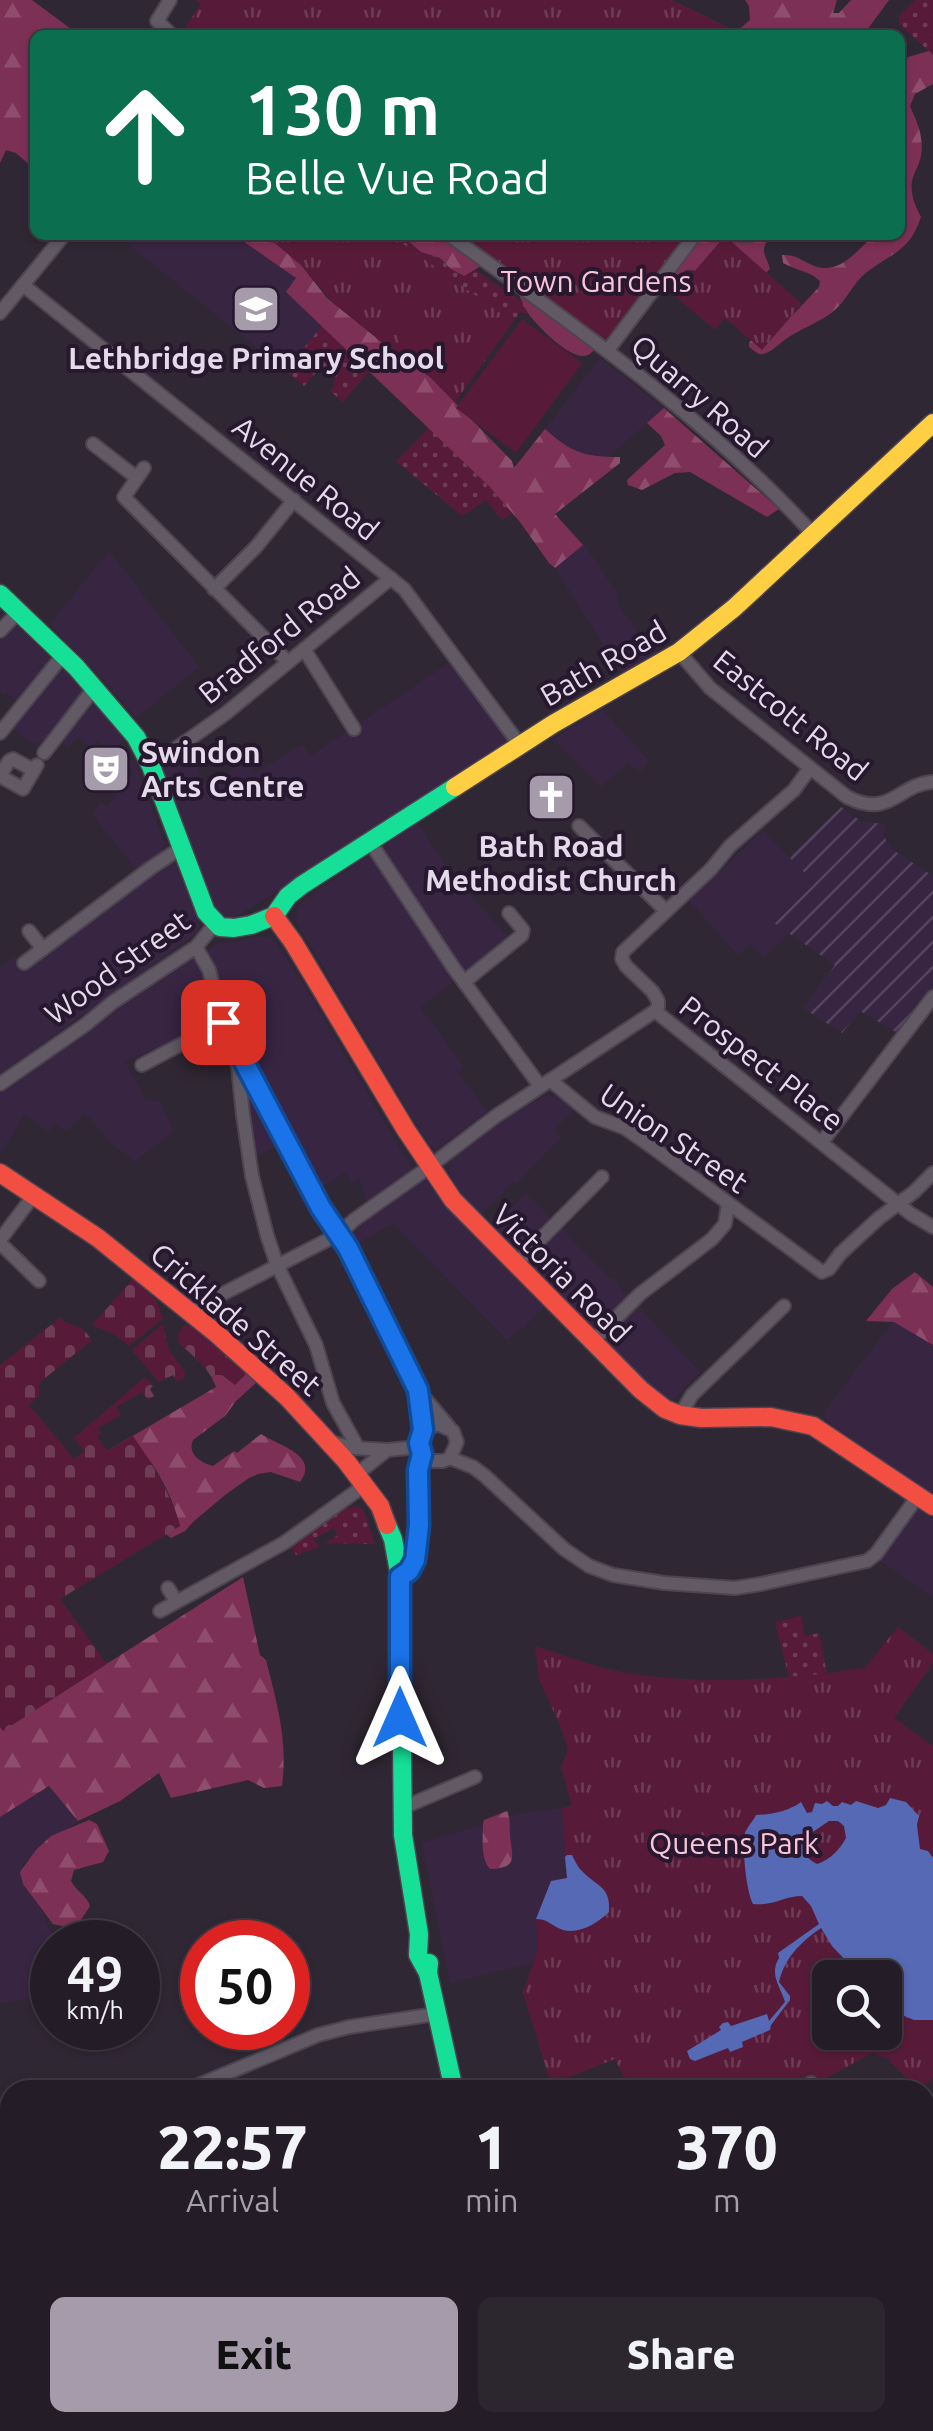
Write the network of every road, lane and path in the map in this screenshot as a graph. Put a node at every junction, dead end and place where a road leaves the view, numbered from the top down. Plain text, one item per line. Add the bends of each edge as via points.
1 (170, 0) edge
2 (167, 30) edge
3 (60, 240) edge
4 (456, 240) edge
5 (691, 240) edge
6 (24, 285) junction
7 (0, 313) edge
8 (608, 350) junction
9 (933, 423) edge
10 (93, 444) dead end
11 (294, 500) junction
12 (813, 534) junction
13 (390, 578) junction
14 (214, 589) junction
15 (0, 594) edge
16 (19, 611) junction
17 (0, 631) edge
18 (304, 649) junction
19 (679, 652) junction
20 (64, 654) junction
21 (288, 662) junction
22 (95, 687) junction
23 (354, 729) dead end
24 (0, 734) edge
25 (520, 745) junction
26 (38, 763) dead end
27 (151, 766) junction
28 (810, 768) junction
29 (931, 777) edge
30 (579, 826) dead end
31 (370, 842) junction
32 (181, 848) junction
33 (666, 912) junction
34 (509, 913) dead end
35 (274, 916) junction
36 (215, 924) junction
37 (29, 930) dead end
38 (196, 948) junction
39 (43, 949) junction
40 (24, 963) dead end
41 (464, 982) junction
42 (933, 997) edge
43 (655, 1011) junction
44 (223, 1022) junction
45 (237, 1052) junction
46 (142, 1065) dead end
47 (545, 1083) junction
48 (0, 1084) edge
49 (822, 1142) junction
50 (429, 1167) junction
51 (0, 1173) edge
52 (933, 1173) edge
53 (602, 1177) dead end
54 (34, 1195) junction
55 (898, 1203) junction
56 (728, 1204) junction
57 (933, 1227) edge
58 (339, 1234) junction
59 (0, 1242) edge
60 (515, 1264) junction
61 (278, 1265) junction
62 (39, 1281) dead end
63 (199, 1306) dead end
64 (784, 1306) dead end
65 (592, 1342) junction
66 (418, 1390) junction
67 (680, 1415) junction
68 (448, 1427) junction
69 (423, 1430) junction
70 (330, 1442) junction
71 (358, 1448) junction
72 (388, 1450) junction
73 (421, 1451) junction
74 (450, 1458) junction
75 (361, 1480) junction
76 (926, 1501) edge
77 (400, 1577) junction
78 (168, 1588) dead end
79 (176, 1602) junction
80 (160, 1610) dead end
81 (475, 1777) dead end
82 (402, 1808) junction
83 (436, 2014) junction
84 (210, 2080) edge
85 (452, 2080) edge

1 - 2 street via 158,22
3 - 6 street
4 - 8 street, Quarry Road
5 - 8 street
6 - 7 street
6 - 11 street, Avenue Road
8 - 12 street, Quarry Road via 735,457
9 - 12 main road, Bath Road
10 - 14 street via 140,473 123,496
11 - 13 street, Avenue Road
11 - 14 street
12 - 19 main road, Bath Road
13 - 18 street, Bradford Road
13 - 25 street, Avenue Road via 411,596
14 - 21 street
15 - 16 main road
16 - 17 street
16 - 20 main road
18 - 21 street, Bradford Road
18 - 23 street
19 - 25 main road, Bath Road
19 - 28 street, Eastcott Road via 710,688
20 - 22 main road
20 - 24 street
21 - 27 street, Bradford Road
22 - 26 street
22 - 27 main road via 132,730
25 - 31 main road, Bath Road
27 - 32 main road
28 - 29 street, Eastcott Road via 867,804 889,802
28 - 33 street
30 - 33 street
31 - 35 main road, Bath Road via 295,890
31 - 41 street
32 - 36 main road
32 - 39 street
33 - 43 street via 622,956 657,998
34 - 41 street via 522,935
35 - 36 main road via 234,928
35 - 50 main road, Victoria Road
36 - 38 street, Wood Street
37 - 39 street
38 - 44 street
38 - 48 street, Wood Street
39 - 40 street
41 - 47 street
42 - 49 street
43 - 47 street, Prospect Place
43 - 49 street, Prospect Place
44 - 45 street
44 - 46 street
45 - 58 street
45 - 61 street via 252,1176
47 - 50 street, Prospect Place
47 - 56 street, Union Street via 624,1128
49 - 55 street, Prospect Place
50 - 58 street, Prospect Place
50 - 60 main road, Victoria Road
51 - 54 main road, Cricklade Street
52 - 55 street
53 - 60 street
54 - 59 street
54 - 70 main road, Cricklade Street via 209,1327
55 - 56 street, Union Street via 824,1272
55 - 57 street, Prospect Place
56 - 65 street via 720,1230
58 - 61 street, Prospect Place
58 - 66 street
59 - 62 street
60 - 65 main road, Victoria Road
61 - 63 street, Prospect Place
61 - 71 street
64 - 67 street via 692,1395
65 - 67 main road, Victoria Road via 659,1405
66 - 68 street
66 - 69 street
67 - 76 main road via 814,1426
68 - 69 street
68 - 74 street via 457,1442
69 - 73 street
70 - 71 street
70 - 75 main road, Cricklade Street
71 - 72 street
72 - 73 street
72 - 75 street
73 - 74 street via 432,1461
73 - 77 street via 416,1553
74 - 76 street via 485,1476 582,1562 613,1575 719,1588 872,1558
75 - 77 main road, Cricklade Street via 383,1512
75 - 79 street via 284,1543
77 - 82 main road, Cricklade Street
78 - 79 street
79 - 80 street
81 - 82 street
82 - 83 main road, Cricklade Street via 404,1852 419,1934 428,1946
83 - 84 street via 327,2032
83 - 85 main road, Cricklade Street

